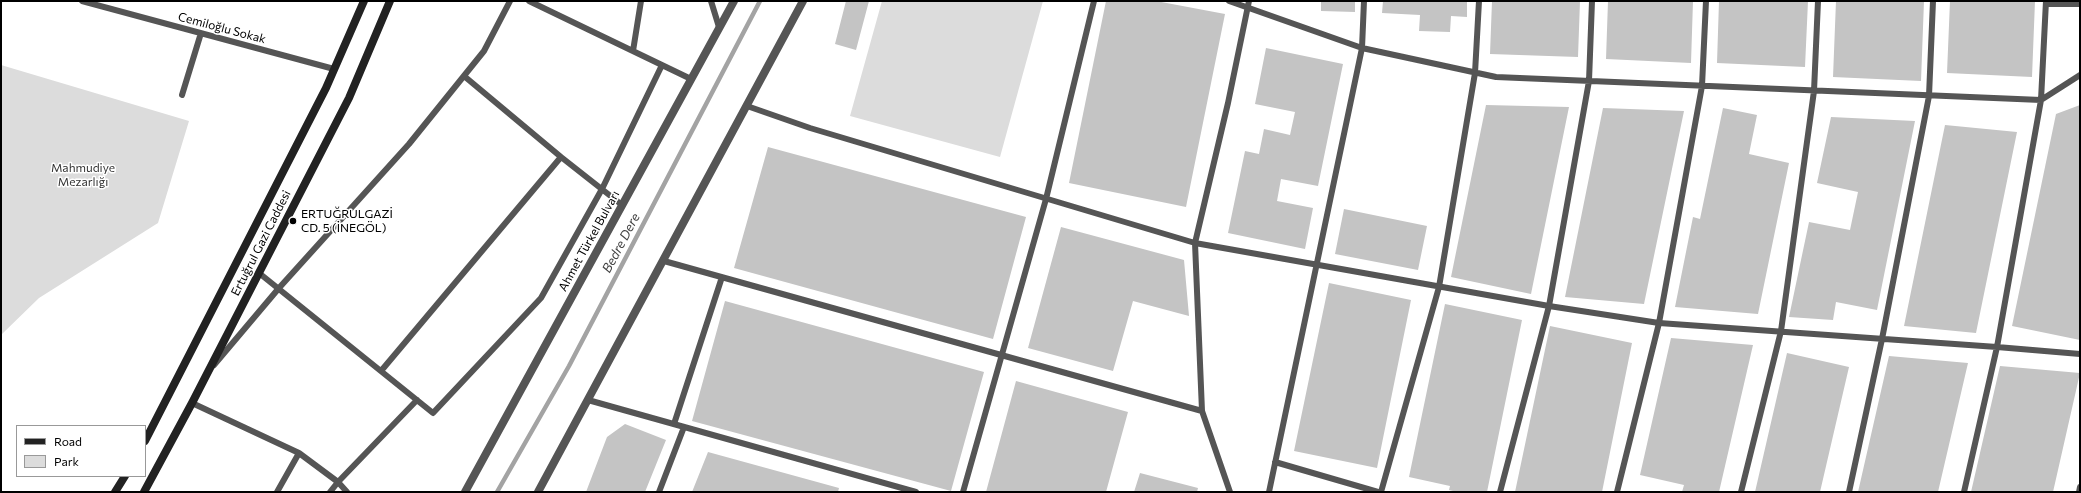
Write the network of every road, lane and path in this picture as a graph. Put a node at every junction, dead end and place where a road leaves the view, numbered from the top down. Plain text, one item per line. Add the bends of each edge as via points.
1 (82, 1) edge
2 (364, 1) edge
3 (390, 1) edge
4 (510, 1) edge
5 (529, 1) edge
6 (641, 1) edge
7 (711, 1) edge
8 (734, 1) edge
9 (803, 1) edge
10 (1094, 1) edge
11 (1229, 1) edge
12 (1249, 1) edge
13 (1364, 1) edge
14 (1479, 1) edge
15 (1592, 1) edge
16 (1706, 1) edge
17 (1818, 1) edge
18 (1933, 1) edge
19 (2046, 2) edge
20 (2080, 4) edge
21 (1249, 8) junction
22 (719, 27) junction
23 (201, 33) junction
24 (1362, 48) junction
25 (633, 51) junction
26 (662, 65) junction
27 (334, 69) junction
28 (1475, 73) junction
29 (2080, 75) edge
30 (464, 76) junction
31 (691, 79) junction
32 (1588, 81) junction
33 (1702, 86) junction
34 (1814, 91) junction
35 (182, 95) dead end
36 (1929, 96) junction
37 (2041, 100) junction
38 (747, 106) junction
39 (561, 157) junction
40 (602, 189) junction
41 (1046, 199) junction
42 (622, 205) junction
43 (1195, 243) junction
44 (664, 261) junction
45 (1316, 265) junction
46 (259, 273) junction
47 (722, 276) junction
48 (1439, 287) junction
49 (279, 288) junction
50 (1549, 306) junction
51 (1659, 323) junction
52 (1781, 331) junction
53 (1882, 339) junction
54 (1997, 347) junction
55 (1002, 354) junction
56 (2080, 354) edge
57 (381, 371) junction
58 (208, 373) junction
59 (417, 400) junction
60 (588, 400) junction
61 (192, 403) junction
62 (1202, 411) junction
63 (674, 424) junction
64 (684, 427) junction
65 (146, 438) edge
66 (299, 453) junction
67 (1275, 462) junction
68 (124, 477) edge
69 (338, 482) junction
70 (2080, 487) edge
71 (115, 492) edge
72 (144, 492) edge
73 (277, 492) edge
74 (330, 492) edge
75 (347, 492) edge
76 (465, 492) edge
77 (538, 492) edge
78 (659, 492) edge
79 (916, 492) edge
80 (963, 492) edge
81 (1230, 492) edge
82 (1269, 492) edge
83 (1378, 492) edge
84 (1381, 492) edge
85 (1500, 492) edge
86 (1617, 492) edge
87 (1741, 492) edge
88 (1849, 492) edge
89 (1964, 492) edge
90 (2079, 492) edge

1 - 23 lane, Cemiloğlu Sokak
2 - 27 main road, Ertuğrul Gazi Caddesi
3 - 46 main road, Ertuğrul Gazi Caddesi via 349,98
4 - 30 lane via 484,51
5 - 25 lane
6 - 25 lane
7 - 22 lane
8 - 22 street, Ahmet Türkel Bulvarı
9 - 38 street
10 - 41 lane
11 - 21 lane
12 - 21 lane
13 - 24 lane
14 - 28 lane
15 - 32 lane
16 - 33 lane
17 - 34 lane
18 - 36 lane
19 - 20 lane
19 - 37 lane
21 - 24 lane
21 - 43 lane
22 - 31 street, Ahmet Türkel Bulvarı
23 - 27 lane, Cemiloğlu Sokak
23 - 35 lane
24 - 28 lane
24 - 45 lane
25 - 26 lane
26 - 31 lane
26 - 40 lane
27 - 65 main road, Ertuğrul Gazi Caddesi
28 - 32 lane via 1496,77
28 - 48 lane
29 - 37 lane
30 - 39 lane
30 - 49 lane via 409,144
31 - 42 street, Ahmet Türkel Bulvarı
32 - 33 lane
32 - 50 lane
33 - 34 lane
33 - 51 lane
34 - 36 lane
34 - 52 lane
36 - 37 lane
36 - 53 lane
37 - 54 lane
38 - 41 lane via 810,128
38 - 44 street
39 - 40 lane
39 - 57 lane
40 - 42 lane
40 - 59 lane via 541,298 433,413
41 - 43 lane
41 - 55 lane
42 - 76 street, Ahmet Türkel Bulvarı
43 - 45 lane
43 - 62 lane
44 - 47 lane
44 - 60 street
45 - 48 lane
45 - 67 lane
46 - 49 lane
46 - 58 main road, Ertuğrul Gazi Caddesi
47 - 55 lane
47 - 63 lane
48 - 50 lane
48 - 84 lane
49 - 57 lane
49 - 58 lane
50 - 51 lane
50 - 85 lane
51 - 52 lane
51 - 86 lane
52 - 53 lane
52 - 87 lane
53 - 54 lane
53 - 88 lane
54 - 56 lane
54 - 89 lane
55 - 62 lane
55 - 80 lane
57 - 59 lane
58 - 61 main road, Ertuğrul Gazi Caddesi
59 - 69 lane
60 - 63 lane
60 - 77 street
61 - 66 lane
61 - 72 main road, Ertuğrul Gazi Caddesi
62 - 81 lane
63 - 64 lane
64 - 78 lane
64 - 79 lane
66 - 69 lane
66 - 73 lane
67 - 82 lane
67 - 83 lane
68 - 71 main road
69 - 74 lane
69 - 75 lane
70 - 90 lane

